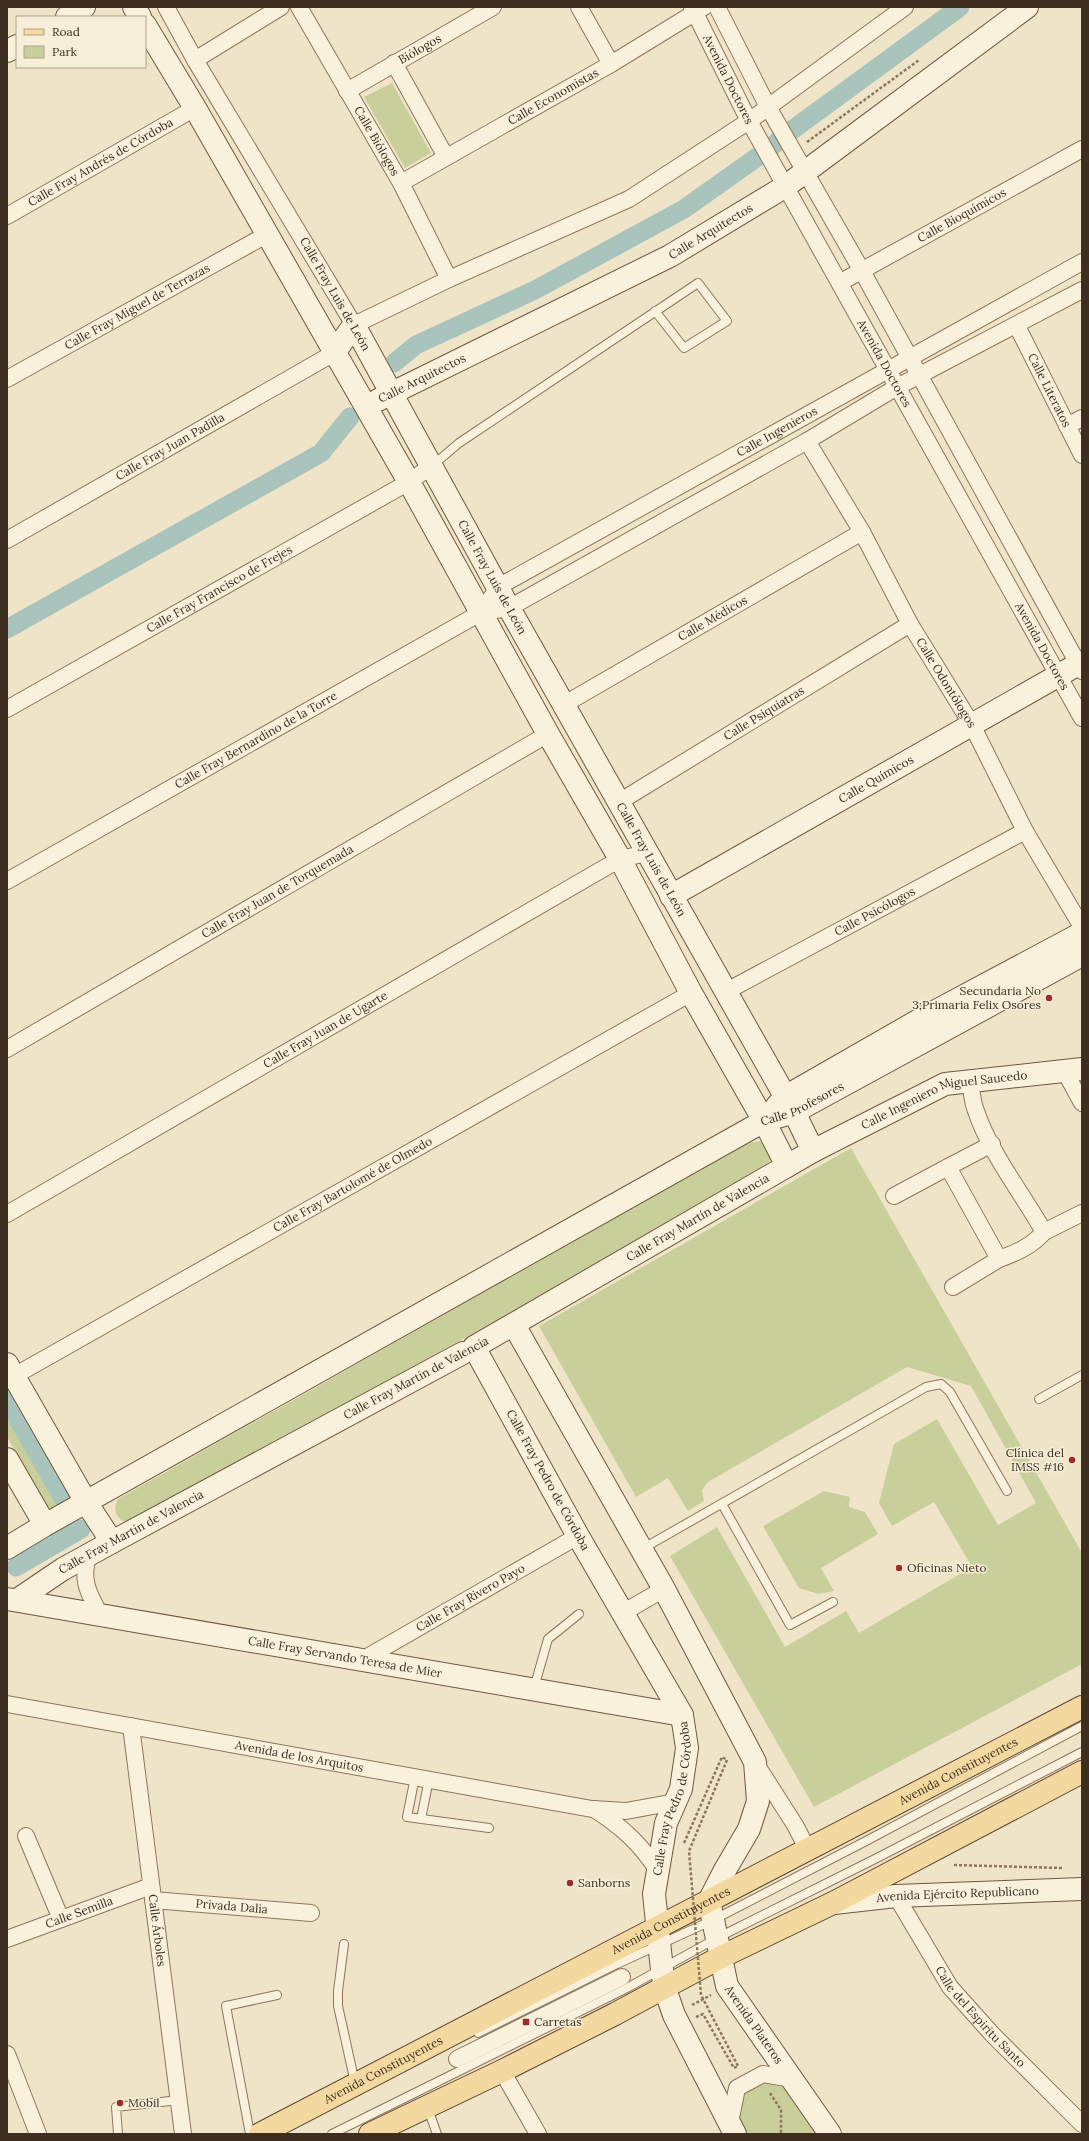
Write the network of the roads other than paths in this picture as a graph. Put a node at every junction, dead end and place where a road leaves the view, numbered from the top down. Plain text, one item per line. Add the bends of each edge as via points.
1 (134, 7) edge
2 (166, 7) edge
3 (281, 7) edge
4 (299, 7) edge
5 (493, 7) edge
6 (579, 7) edge
7 (717, 7) edge
8 (904, 7) edge
9 (1027, 7) edge
10 (697, 9) edge
11 (139, 16) edge
12 (146, 27) edge
13 (16, 46) edge
14 (7, 51) edge
15 (195, 60) junction
16 (394, 63) junction
17 (611, 64) junction
18 (347, 91) junction
19 (768, 107) junction
20 (195, 108) junction
21 (752, 124) junction
22 (1082, 149) edge
23 (446, 157) junction
24 (804, 172) junction
25 (783, 182) junction
26 (401, 183) junction
27 (7, 216) edge
28 (268, 234) junction
29 (1082, 262) edge
30 (862, 271) junction
31 (449, 279) junction
32 (841, 282) junction
33 (1082, 290) edge
34 (655, 311) junction
35 (354, 325) junction
36 (1017, 326) junction
37 (334, 353) junction
38 (910, 358) junction
39 (887, 370) junction
40 (919, 376) junction
41 (7, 379) edge
42 (897, 387) junction
43 (391, 394) junction
44 (364, 406) junction
45 (1082, 418) edge
46 (1066, 426) junction
47 (807, 441) junction
48 (1082, 454) edge
49 (430, 467) junction
50 (409, 482) junction
51 (862, 532) junction
52 (7, 540) edge
53 (498, 587) junction
54 (509, 608) junction
55 (482, 612) junction
56 (910, 624) junction
57 (1081, 666) edge
58 (1058, 675) junction
59 (563, 705) junction
60 (7, 709) edge
61 (1082, 718) edge
62 (972, 725) junction
63 (548, 734) junction
64 (619, 802) junction
65 (1025, 831) junction
66 (647, 853) junction
67 (620, 859) junction
68 (7, 881) edge
69 (671, 896) junction
70 (1082, 927) edge
71 (1082, 933) edge
72 (1082, 956) edge
73 (725, 992) junction
74 (691, 993) junction
75 (7, 1049) edge
76 (1073, 1070) edge
77 (970, 1081) junction
78 (1082, 1103) edge
79 (790, 1104) junction
80 (764, 1121) junction
81 (992, 1144) junction
82 (813, 1151) junction
83 (787, 1166) junction
84 (948, 1167) junction
85 (894, 1196) dead end
86 (1082, 1213) edge
87 (7, 1214) edge
88 (1044, 1232) junction
89 (999, 1259) junction
90 (953, 1287) dead end
91 (514, 1325) junction
92 (469, 1350) junction
93 (10, 1370) edge
94 (1082, 1375) edge
95 (1039, 1399) dead end
96 (7, 1460) edge
97 (1007, 1492) dead end
98 (86, 1502) junction
99 (722, 1504) junction
100 (45, 1525) junction
101 (578, 1536) junction
102 (112, 1542) junction
103 (7, 1548) edge
104 (642, 1550) junction
105 (88, 1555) junction
106 (664, 1589) junction
107 (12, 1599) edge
108 (833, 1602) dead end
109 (624, 1612) junction
110 (100, 1614) junction
111 (580, 1614) dead end
112 (362, 1660) junction
113 (533, 1690) junction
114 (7, 1704) edge
115 (1082, 1707) edge
116 (682, 1715) junction
117 (131, 1726) junction
118 (1082, 1726) edge
119 (1082, 1752) edge
120 (755, 1762) junction
121 (1082, 1772) edge
122 (422, 1778) junction
123 (675, 1802) junction
124 (592, 1809) junction
125 (421, 1819) junction
126 (489, 1828) dead end
127 (26, 1836) dead end
128 (808, 1850) junction
129 (658, 1870) junction
130 (1082, 1889) edge
131 (152, 1893) junction
132 (896, 1896) junction
133 (833, 1903) junction
134 (311, 1913) dead end
135 (61, 1919) junction
136 (715, 1929) junction
137 (658, 1937) junction
138 (7, 1939) edge
139 (344, 1944) dead end
140 (622, 1977) dead end
141 (664, 1979) junction
142 (277, 1995) dead end
143 (467, 2038) dead end
144 (7, 2054) edge
145 (457, 2059) dead end
146 (502, 2071) junction
147 (792, 2079) junction
148 (355, 2085) junction
149 (178, 2100) junction
150 (427, 2107) junction
151 (1082, 2124) edge
152 (732, 2128) edge
153 (38, 2134) edge
154 (118, 2134) edge
155 (183, 2134) edge
156 (250, 2134) edge
157 (260, 2134) edge
158 (332, 2134) edge
159 (370, 2134) edge
160 (437, 2134) edge
161 (538, 2134) edge
162 (830, 2134) edge

1 - 11 street
2 - 15 street, Calle Fray Luis de León
3 - 15 street
4 - 18 street, Calle Biólogos
5 - 16 street, Biólogos
6 - 17 street
7 - 19 street, Avenida Doctores
8 - 19 street
9 - 24 street, Calle Arquitectos
10 - 17 street, Calle Economistas
10 - 21 street, Avenida Doctores
12 - 20 street
13 - 14 street
15 - 35 street, Calle Fray Luis de León
16 - 18 street, Biólogos
16 - 23 street
17 - 23 street, Calle Economistas
18 - 26 street, Calle Biólogos
19 - 21 street
19 - 24 street, Avenida Doctores
20 - 27 street, Calle Fray Andrés de Córdoba
20 - 28 street
21 - 25 street, Avenida Doctores
21 - 31 street via 629,199
22 - 30 street, Calle Bioquímicos
23 - 26 street, Calle Economistas
24 - 25 street, Calle Arquitectos
24 - 30 street, Avenida Doctores
25 - 32 street, Avenida Doctores
25 - 43 street, Calle Arquitectos via 670,256
26 - 31 street, Calle Biólogos
28 - 37 street
28 - 41 street, Calle Fray Miguel de Terrazas
29 - 38 street, Calle Ingenieros
30 - 32 street, Calle Bioquímicos
30 - 38 street, Avenida Doctores
31 - 35 street
32 - 39 street, Avenida Doctores
33 - 36 street, Calle Ingenieros
34 - 34 lane via 684,348 726,321 698,283
34 - 49 lane via 459,443
35 - 37 street
35 - 43 street, Calle Fray Luis de León
36 - 40 street, Calle Ingenieros
36 - 46 street, Calle Literatos
37 - 44 street
37 - 52 street, Calle Fray Juan Padilla
38 - 39 street, Calle Ingenieros
38 - 40 street, Avenida Doctores
39 - 42 street, Avenida Doctores
39 - 53 street, Calle Ingenieros
40 - 42 street, Calle Ingenieros
40 - 57 street, Avenida Doctores
42 - 47 street, Calle Ingenieros
42 - 58 street, Avenida Doctores
43 - 44 street, Calle Arquitectos
43 - 49 street, Calle Fray Luis de León
44 - 50 street
45 - 46 street
46 - 48 street, Calle Literatos
47 - 51 street, Calle Odontólogos
47 - 54 street, Calle Ingenieros
49 - 50 street, Calle Fray Francisco de Frejes
49 - 53 street, Calle Fray Luis de León
50 - 55 street
50 - 60 street, Calle Fray Francisco de Frejes
51 - 56 street, Calle Odontólogos
51 - 59 street, Calle Médicos
53 - 54 street, Calle Fray Luis de León
53 - 55 street, Calle Ingenieros
54 - 55 street, Calle Fray Bernardino de la Torre
54 - 59 street, Calle Fray Luis de León
55 - 63 street
55 - 68 street, Calle Fray Bernardino de la Torre
56 - 62 street, Calle Odontólogos
56 - 64 street, Calle Psiquiatras
57 - 58 street, Calle Químicos
58 - 61 street, Avenida Doctores
58 - 62 street, Calle Químicos
59 - 64 street, Calle Fray Luis de León
62 - 65 street, Calle Odontólogos
62 - 69 street, Calle Químicos
63 - 67 street
63 - 75 street, Calle Fray Juan de Torquemada
64 - 66 street, Calle Fray Luis de León
65 - 70 street, Calle Odontólogos
65 - 73 street, Calle Psicólogos
66 - 67 street, Calle Fray Juan de Ugarte
66 - 69 street, Calle Fray Luis de León
67 - 74 street
67 - 87 street, Calle Fray Juan de Ugarte
69 - 73 street, Calle Fray Luis de León
71 - 79 street, Calle Profesores via 922,1019
72 - 79 street, Calle Profesores
73 - 79 street, Calle Fray Luis de León
74 - 80 street
74 - 93 street, Calle Fray Bartolomé de Olmedo
76 - 77 street, Calle Ingeniero Miguel Saucedo
76 - 78 street
77 - 81 street via 976,1111
77 - 82 street, Calle Ingeniero Miguel Saucedo via 945,1084
79 - 80 street, Calle Profesores
79 - 82 street, Calle Fray Luis de León
80 - 83 street
80 - 98 street
81 - 84 street
81 - 88 street
82 - 83 street, Calle Fray Martín de Valencia
83 - 91 street, Calle Fray Martín de Valencia
84 - 85 street
84 - 89 street
86 - 88 street
88 - 89 street via 1030,1245
89 - 90 street
91 - 92 street, Calle Fray Martín de Valencia
91 - 104 street
92 - 101 street, Calle Fray Pedro de Córdoba
92 - 102 street, Calle Fray Martín de Valencia
93 - 98 street
94 - 95 lane
96 - 100 street
97 - 99 lane via 950,1392 941,1384 926,1387
98 - 100 street
98 - 102 street
99 - 104 lane
99 - 108 lane via 790,1625
100 - 103 street
101 - 109 street, Calle Fray Pedro de Córdoba
101 - 112 street, Calle Fray Rivero Payo
102 - 105 street, Calle Fray Martín de Valencia
104 - 106 street
105 - 107 street, Calle Fray Martín de Valencia
105 - 110 street via 84,1570 86,1586
106 - 109 street
106 - 120 street
107 - 110 street, Calle Fray Servando Teresa de Mier
109 - 116 street, Calle Fray Pedro de Córdoba
110 - 112 street, Calle Fray Servando Teresa de Mier
111 - 113 lane via 548,1639
112 - 113 street, Calle Fray Servando Teresa de Mier
113 - 116 street, Calle Fray Servando Teresa de Mier
114 - 117 street, Avenida de los Arquitos
115 - 128 main road, Avenida Constituyentes
116 - 123 street, Calle Fray Pedro de Córdoba via 687,1748 681,1789
117 - 122 street, Avenida de los Arquitos
117 - 131 street, Calle Árboles
118 - 136 lane via 866,1841
119 - 136 lane via 875,1859
120 - 128 street
120 - 136 street via 758,1801 749,1829 725,1870
121 - 133 main road, Avenida Constituyentes
122 - 124 street, Avenida de los Arquitos
122 - 125 lane
122 - 125 lane via 407,1817
123 - 124 street, Avenida de los Arquitos via 626,1811
123 - 129 street, Calle Fray Pedro de Córdoba via 666,1823
124 - 129 street, Avenida de los Arquitos via 612,1820 630,1835 644,1849
125 - 126 lane
127 - 135 street
128 - 136 main road, Avenida Constituyentes
129 - 137 street, Calle Fray Pedro de Córdoba via 654,1894
130 - 132 street, Avenida Ejército Republicano
131 - 134 street, Privada Dalia
131 - 135 street, Calle Semilla
131 - 149 street, Calle Árboles
132 - 133 street, Avenida Ejército Republicano
132 - 151 street, Calle del Espiritu Santo via 950,1987 992,2034
133 - 136 main road, Avenida Constituyentes
135 - 138 street, Calle Semilla
136 - 137 main road, Avenida Constituyentes
136 - 141 main road, Avenida Constituyentes
136 - 147 street, Avenida Plateros via 727,1986
137 - 141 street, Calle Fray Pedro de Córdoba
137 - 143 lane
137 - 148 main road, Avenida Constituyentes
139 - 148 lane via 338,2006
140 - 145 street
141 - 146 main road, Avenida Constituyentes
141 - 152 street, Calle Fray Pedro de Córdoba via 674,2015
141 - 158 lane
142 - 156 lane via 226,2006
144 - 153 street
146 - 150 main road, Avenida Constituyentes
146 - 161 street
147 - 152 street via 763,2074 737,2088
147 - 162 street, Avenida Plateros
148 - 157 main road, Avenida Constituyentes
149 - 154 lane via 116,2107
149 - 155 street, Calle Árboles
150 - 159 main road, Avenida Constituyentes
150 - 160 lane

